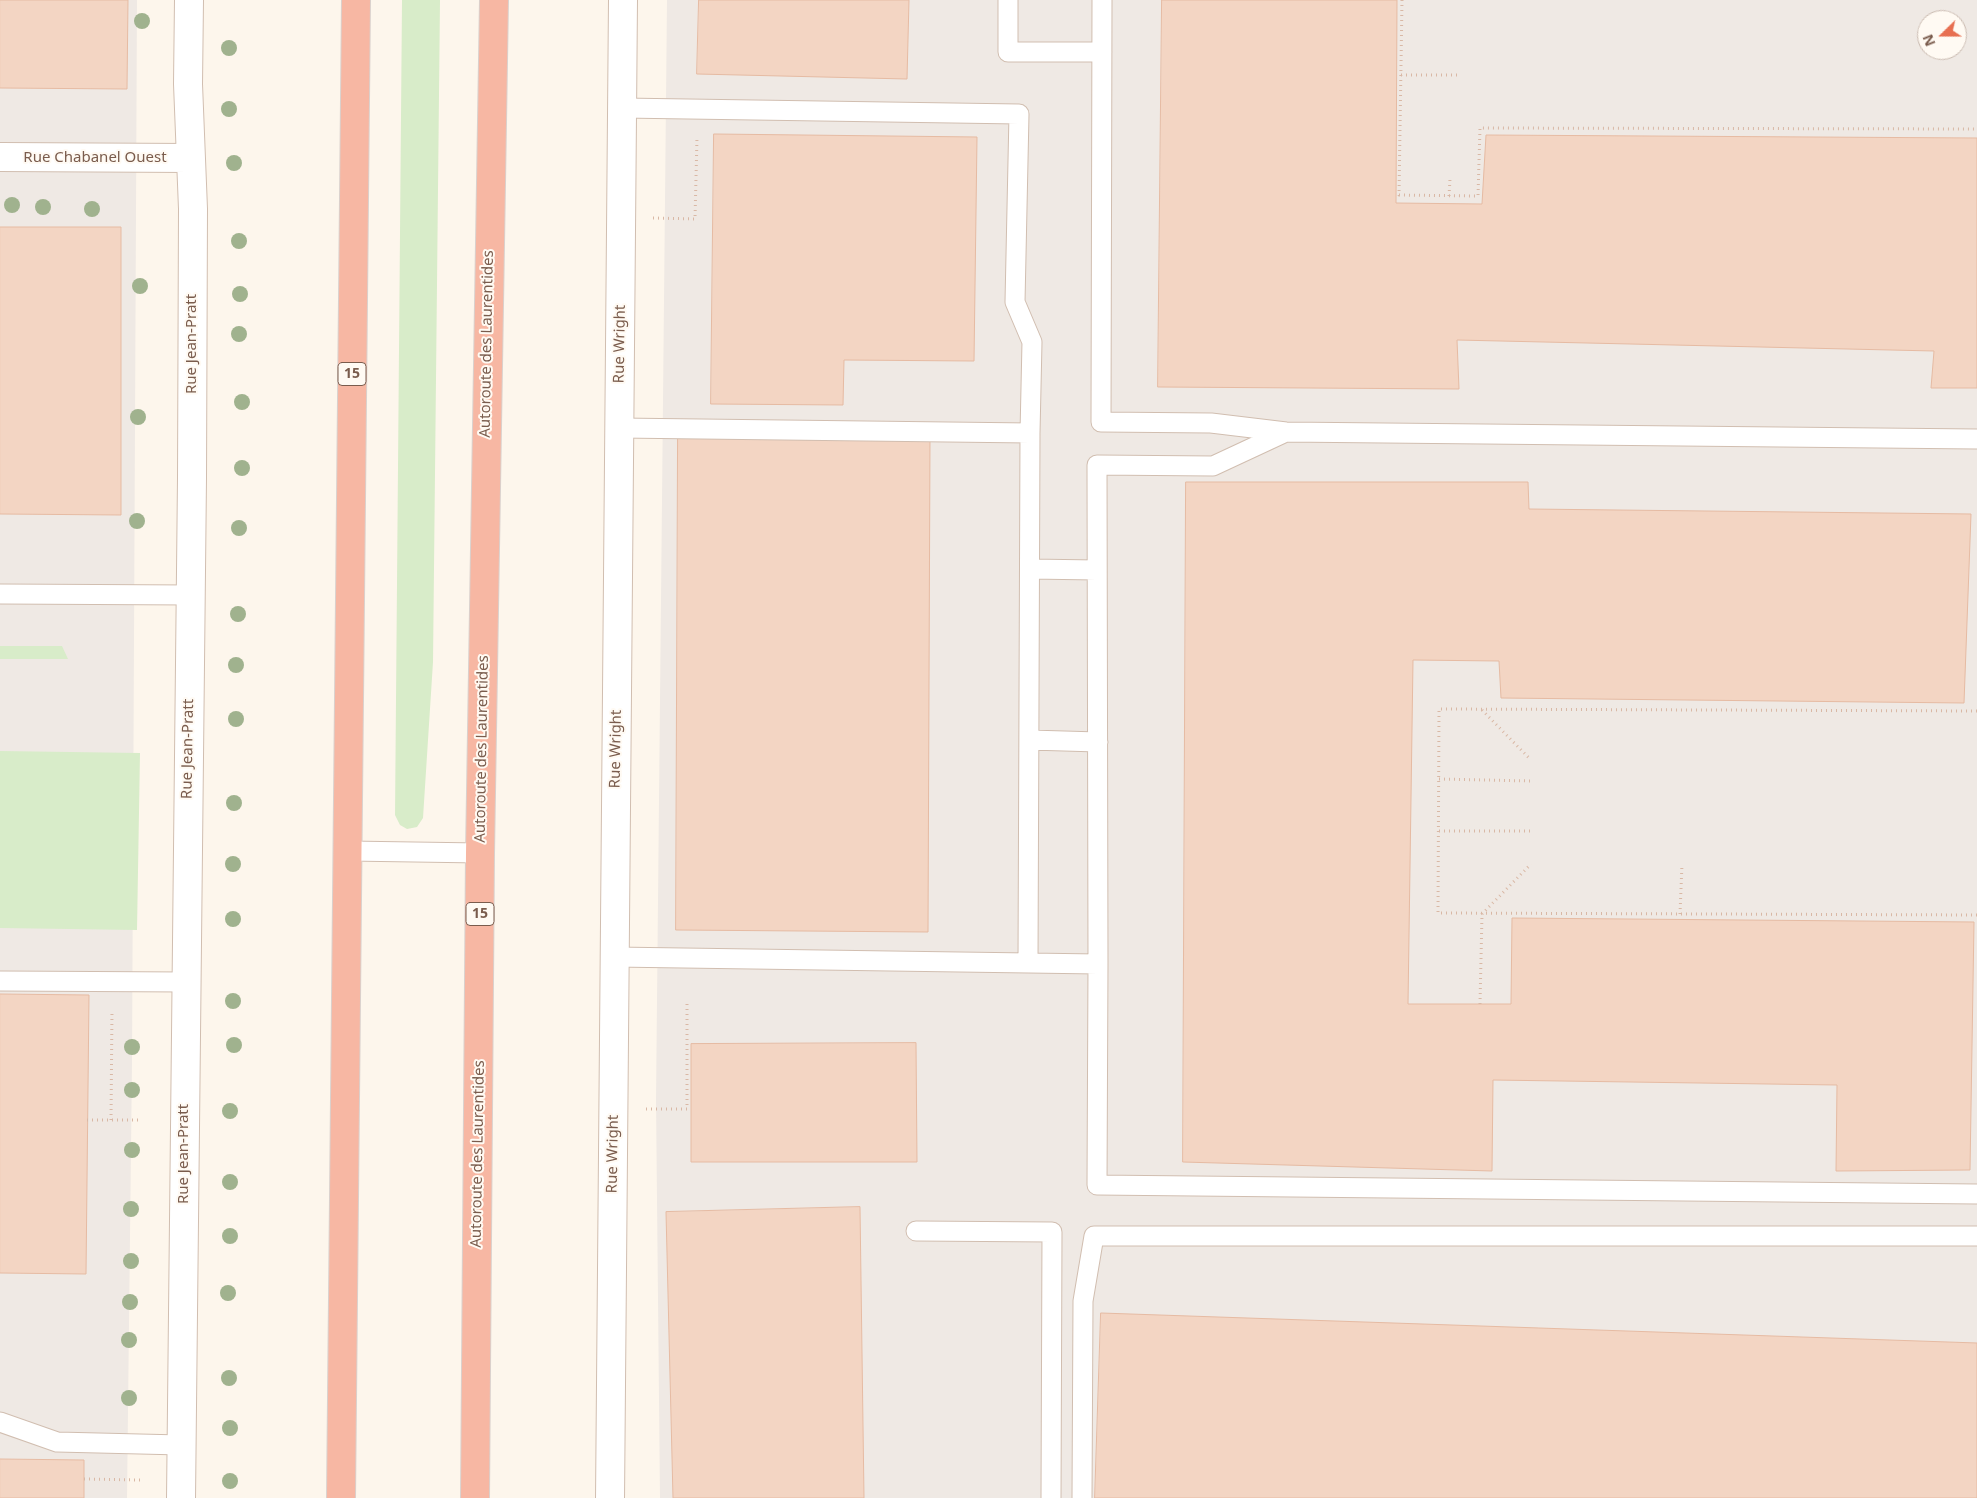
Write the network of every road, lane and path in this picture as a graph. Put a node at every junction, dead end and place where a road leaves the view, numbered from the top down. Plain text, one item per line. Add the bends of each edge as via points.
1 (189, 0) edge
2 (356, 0) edge
3 (494, 0) edge
4 (623, 0) edge
5 (1008, 0) edge
6 (1102, 0) edge
7 (1402, 0) edge
8 (1102, 52) junction
9 (1401, 75) junction
10 (1457, 75) dead end
11 (622, 108) junction
12 (1977, 129) edge
13 (697, 136) dead end
14 (0, 157) edge
15 (190, 158) junction
16 (1450, 179) dead end
17 (1449, 196) junction
18 (650, 218) dead end
19 (619, 428) junction
20 (1286, 432) junction
21 (1030, 434) junction
22 (1977, 438) edge
23 (1030, 569) junction
24 (1097, 570) junction
25 (0, 594) edge
26 (190, 595) junction
27 (1481, 709) junction
28 (1977, 711) edge
29 (1030, 740) junction
30 (1098, 742) junction
31 (1531, 760) dead end
32 (1439, 779) junction
33 (1531, 780) dead end
34 (1439, 830) junction
35 (1531, 830) dead end
36 (348, 852) junction
37 (480, 853) junction
38 (1531, 864) dead end
39 (1682, 864) dead end
40 (1482, 914) junction
41 (1680, 914) junction
42 (1977, 915) edge
43 (614, 957) junction
44 (1028, 963) junction
45 (1098, 964) junction
46 (0, 981) edge
47 (185, 982) junction
48 (687, 1000) dead end
49 (1480, 1004) dead end
50 (112, 1007) dead end
51 (642, 1109) dead end
52 (87, 1120) dead end
53 (111, 1120) junction
54 (142, 1120) dead end
55 (1977, 1194) edge
56 (916, 1231) dead end
57 (1977, 1236) edge
58 (0, 1422) edge
59 (182, 1445) junction
60 (84, 1480) dead end
61 (140, 1480) dead end
62 (181, 1498) edge
63 (342, 1498) edge
64 (474, 1498) edge
65 (610, 1498) edge
66 (1051, 1498) edge
67 (1082, 1498) edge

1 - 15 street, Rue Jean-Pratt
2 - 36 highway, 15
3 - 37 highway, Autoroute des Laurentides / 15
4 - 11 street, Rue Wright
5 - 8 lane via 1008,52
6 - 8 lane
7 - 9 path
8 - 20 lane via 1101,422 1211,423
9 - 10 path
9 - 17 path via 1399,195
11 - 19 street, Rue Wright
11 - 21 lane via 1019,114 1015,302 1032,342
12 - 17 path via 1480,128 1478,196
13 - 18 path via 695,219
14 - 15 street, Rue Chabanel Ouest
15 - 26 street, Rue Jean-Pratt via 193,229
16 - 17 path
19 - 21 lane
19 - 43 street, Rue Wright
20 - 22 lane
20 - 24 lane via 1213,466 1097,465
21 - 23 lane
23 - 24 lane
23 - 29 lane
24 - 30 lane
25 - 26 lane
26 - 47 street, Rue Jean-Pratt
27 - 28 path
27 - 31 path
27 - 32 path via 1439,709
29 - 30 lane
29 - 44 lane
30 - 45 lane
32 - 33 path
32 - 34 path
34 - 35 path
34 - 40 path via 1438,913
36 - 37 lane
36 - 63 highway, 15
37 - 64 highway, Autoroute des Laurentides / 15
38 - 40 path
39 - 41 path
40 - 41 path
40 - 49 path
41 - 42 path
43 - 44 lane
43 - 65 street, Rue Wright
44 - 45 lane
45 - 55 lane via 1097,1185
46 - 47 lane
47 - 59 street, Rue Jean-Pratt
48 - 51 path via 687,1109
50 - 53 path
52 - 53 path
53 - 54 path
56 - 66 lane via 1052,1232
57 - 67 lane via 1094,1236 1083,1301
58 - 59 lane via 58,1442
59 - 62 street, Rue Jean-Pratt
60 - 61 path

